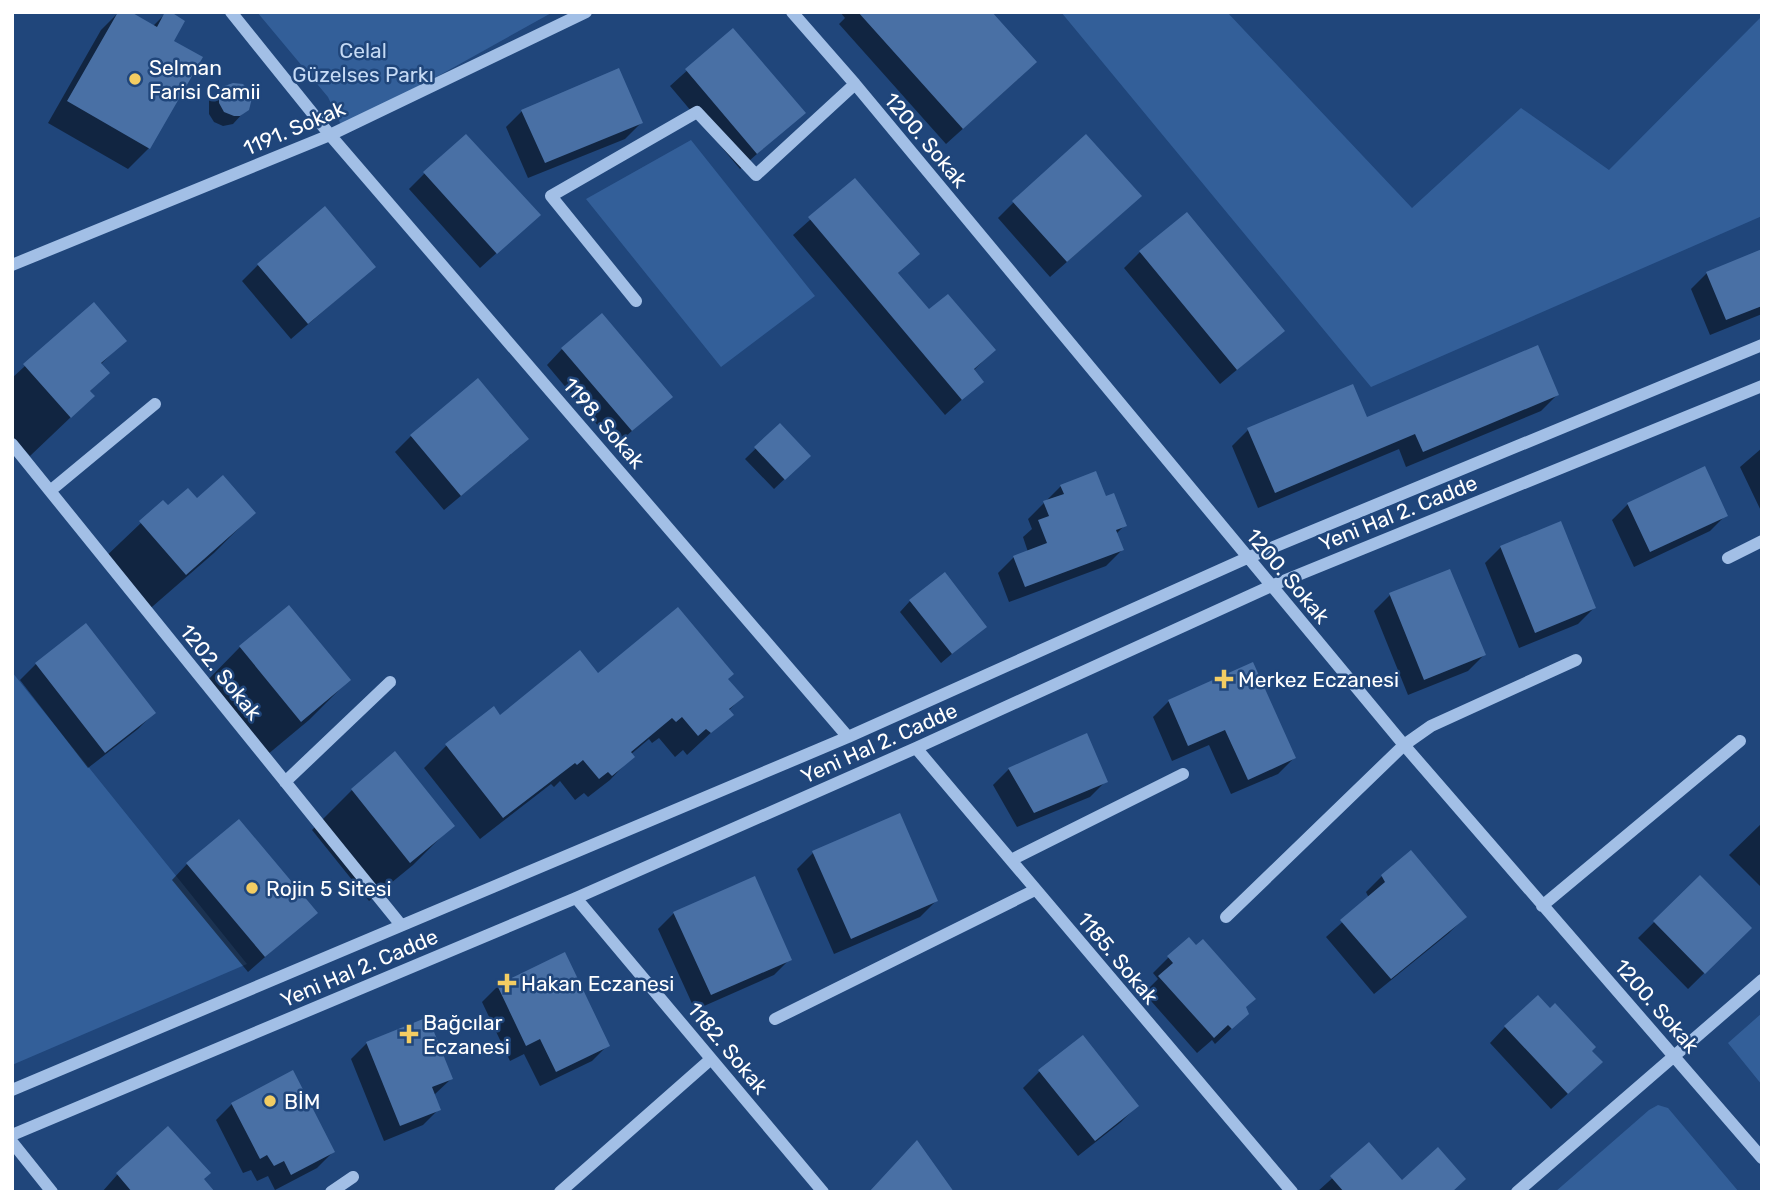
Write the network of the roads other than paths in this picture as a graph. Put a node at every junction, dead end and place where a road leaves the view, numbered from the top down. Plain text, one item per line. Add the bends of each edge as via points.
1 (231, 12) edge
2 (586, 12) edge
3 (792, 12) edge
4 (855, 84) junction
5 (330, 135) junction
6 (12, 265) edge
7 (636, 301) dead end
8 (1762, 345) edge
9 (1762, 386) edge
10 (155, 404) dead end
11 (12, 444) edge
12 (50, 491) junction
13 (1762, 541) edge
14 (1247, 558) junction
15 (1728, 558) dead end
16 (1271, 586) junction
17 (1576, 660) dead end
18 (390, 682) dead end
19 (848, 737) junction
20 (1740, 741) dead end
21 (1404, 745) junction
22 (916, 748) junction
23 (1183, 774) dead end
24 (285, 782) junction
25 (1011, 860) junction
26 (1035, 890) junction
27 (576, 898) junction
28 (1542, 906) junction
29 (1226, 918) dead end
30 (401, 925) junction
31 (1762, 979) edge
32 (775, 1019) dead end
33 (1675, 1056) junction
34 (712, 1059) junction
35 (12, 1090) edge
36 (12, 1135) edge
37 (12, 1142) edge
38 (1762, 1158) edge
39 (353, 1177) dead end
40 (52, 1192) edge
41 (331, 1192) edge
42 (560, 1192) edge
43 (823, 1192) edge
44 (1292, 1192) edge
45 (1517, 1192) edge

1 - 5 street, 1198. Sokak
2 - 5 street, 1191. Sokak
3 - 4 street, 1200. Sokak
4 - 7 street via 756,174 696,112 551,196
4 - 14 street, 1200. Sokak
5 - 6 street, 1191. Sokak
5 - 19 street, 1198. Sokak
8 - 14 street
9 - 16 street, Yeni Hal 2. Cadde
10 - 12 street
11 - 12 street, 1202. Sokak
12 - 24 street, 1202. Sokak
13 - 15 street
14 - 16 street, 1200. Sokak
14 - 19 street
16 - 21 street, 1200. Sokak
16 - 22 street, Yeni Hal 2. Cadde
17 - 21 street via 1430,726
18 - 24 street
19 - 30 street
20 - 28 street
21 - 28 street, 1200. Sokak
21 - 29 street
22 - 25 street, 1185. Sokak
22 - 27 street, Yeni Hal 2. Cadde
23 - 25 street
24 - 30 street, 1202. Sokak
25 - 26 street, 1185. Sokak
26 - 32 street
26 - 44 street, 1185. Sokak
27 - 34 street, 1182. Sokak
27 - 36 street, Yeni Hal 2. Cadde
28 - 33 street, 1200. Sokak
30 - 35 street
31 - 33 street
33 - 38 street, 1200. Sokak
33 - 45 street
34 - 42 street
34 - 43 street, 1182. Sokak
37 - 40 street
39 - 41 street

